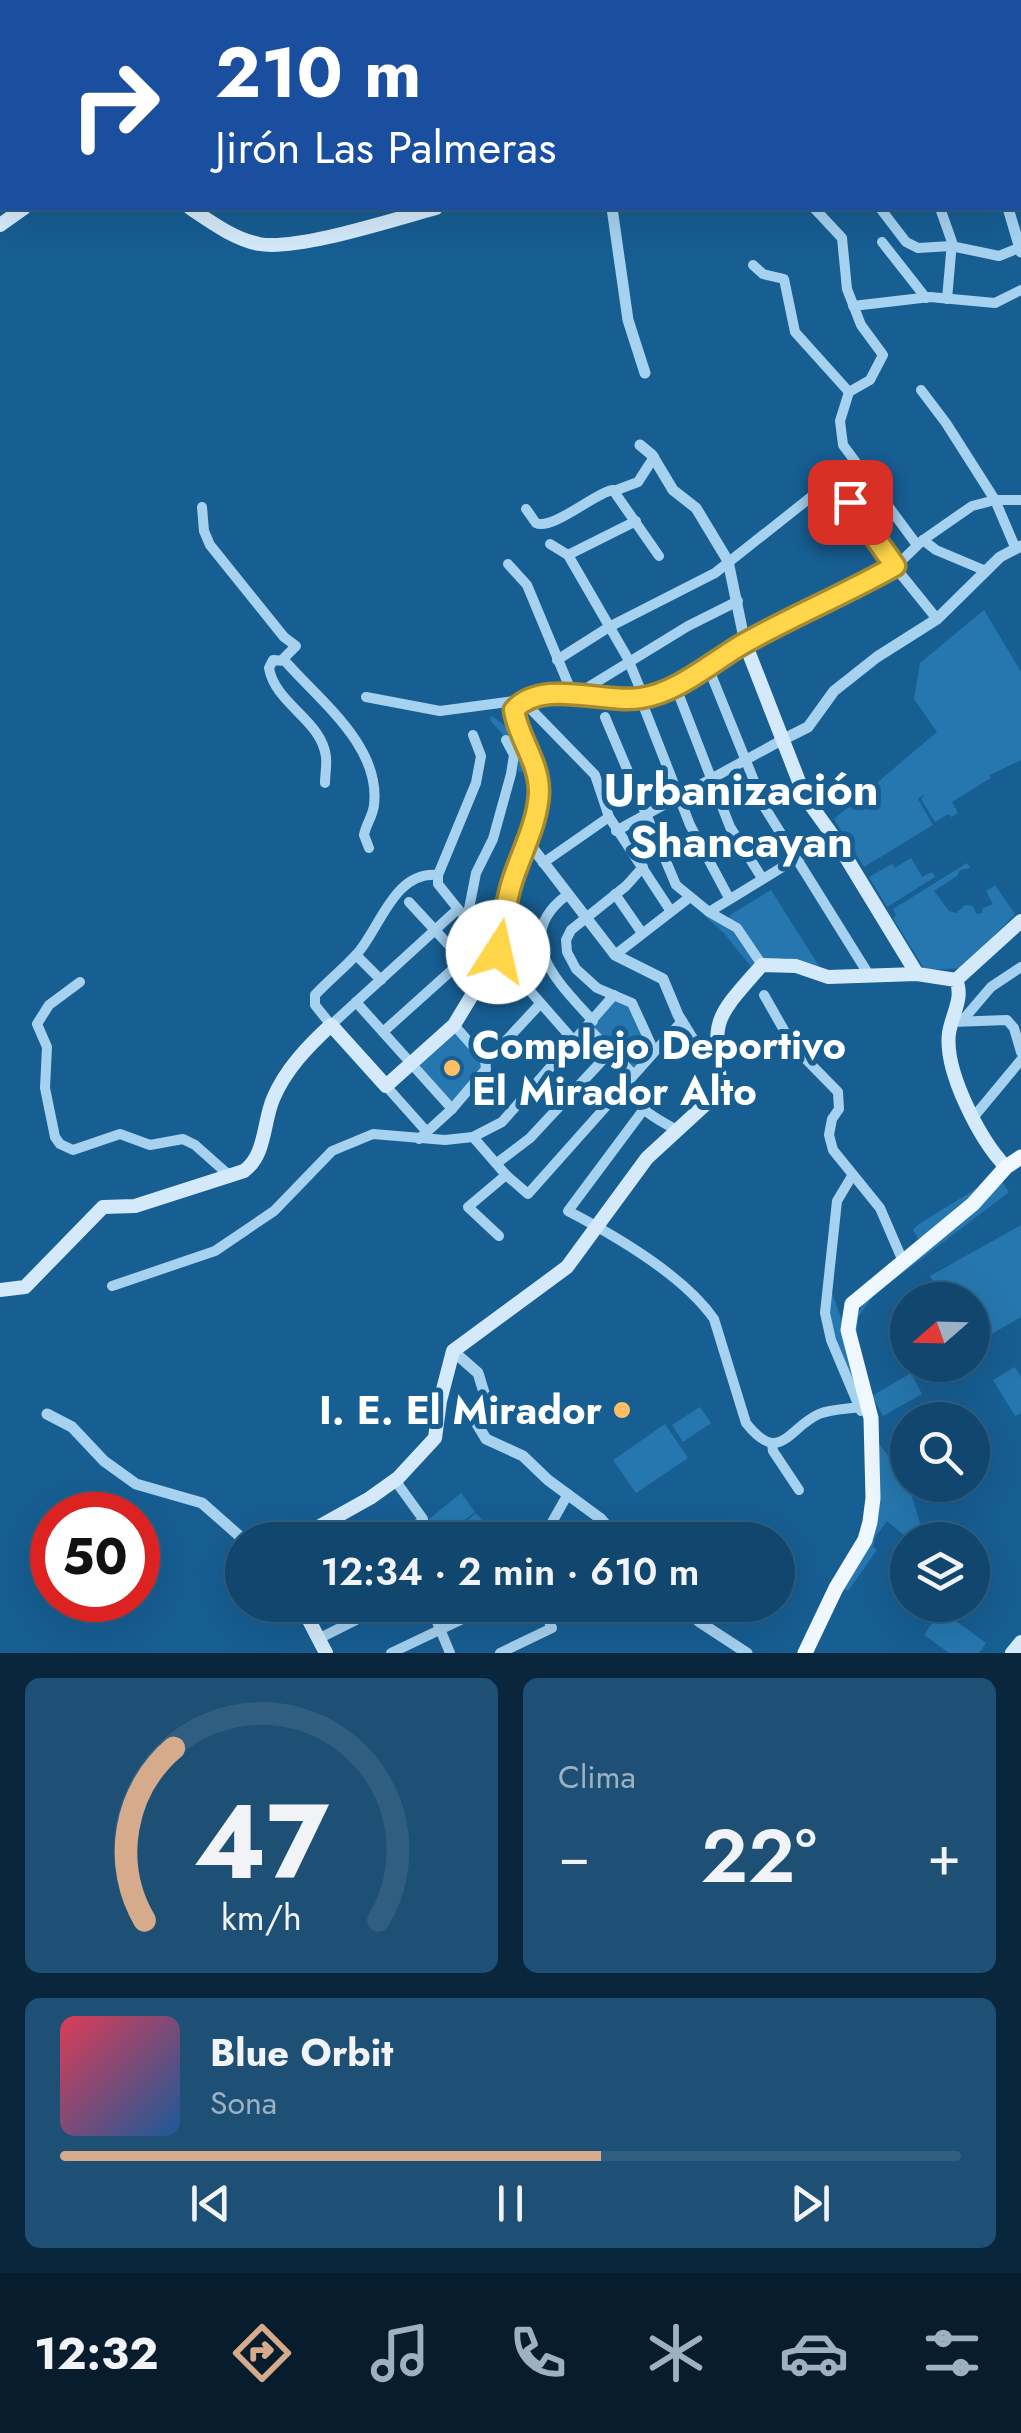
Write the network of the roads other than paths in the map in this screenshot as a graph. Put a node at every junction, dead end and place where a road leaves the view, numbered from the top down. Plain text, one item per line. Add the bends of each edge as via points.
1 (21, 210) edge
2 (193, 210) edge
3 (428, 210) edge
4 (612, 210) edge
5 (816, 210) edge
6 (882, 210) edge
7 (941, 210) edge
8 (0, 226) edge
9 (1016, 226) edge
10 (882, 242) dead end
11 (951, 246) junction
12 (1020, 250) edge
13 (754, 265) dead end
14 (1021, 290) edge
15 (926, 298) junction
16 (947, 299) junction
17 (853, 306) junction
18 (644, 373) dead end
19 (920, 390) dead end
20 (849, 392) junction
21 (640, 445) dead end
22 (654, 457) junction
23 (614, 491) junction
24 (810, 498) dead end
25 (995, 500) junction
26 (1021, 500) edge
27 (850, 502) dead end
28 (202, 507) dead end
29 (526, 509) dead end
30 (636, 521) junction
31 (920, 543) junction
32 (550, 544) dead end
33 (1018, 546) edge
34 (568, 554) junction
35 (659, 556) dead end
36 (728, 561) junction
37 (508, 564) dead end
38 (895, 566) junction
39 (986, 571) junction
40 (738, 601) junction
41 (938, 619) junction
42 (609, 627) junction
43 (745, 643) junction
44 (282, 660) junction
45 (557, 660) junction
46 (629, 662) junction
47 (708, 667) junction
48 (674, 685) junction
49 (575, 693) junction
50 (366, 697) dead end
51 (522, 700) junction
52 (644, 704) junction
53 (605, 717) dead end
54 (473, 736) dead end
55 (506, 740) dead end
56 (782, 740) junction
57 (746, 758) junction
58 (710, 778) junction
59 (325, 782) dead end
60 (677, 796) junction
61 (644, 814) junction
62 (608, 817) junction
63 (616, 831) junction
64 (833, 836) junction
65 (528, 842) junction
66 (369, 848) dead end
67 (799, 858) junction
68 (543, 863) junction
69 (643, 867) junction
70 (438, 876) junction
71 (762, 878) junction
72 (567, 894) junction
73 (615, 894) junction
74 (690, 897) junction
75 (729, 898) junction
76 (409, 902) dead end
77 (670, 910) junction
78 (708, 912) junction
79 (463, 914) junction
80 (584, 918) junction
81 (1021, 921) edge
82 (434, 932) junction
83 (642, 933) junction
84 (498, 952) junction
85 (356, 955) junction
86 (615, 956) junction
87 (462, 961) junction
88 (762, 965) junction
89 (1021, 968) edge
90 (917, 974) junction
91 (869, 976) junction
92 (381, 980) junction
93 (80, 982) dead end
94 (483, 982) junction
95 (960, 982) junction
96 (764, 995) dead end
97 (614, 996) junction
98 (356, 1002) junction
99 (540, 1004) junction
100 (682, 1021) junction
101 (590, 1024) junction
102 (331, 1025) junction
103 (454, 1026) junction
104 (954, 1026) junction
105 (383, 1032) junction
106 (574, 1041) junction
107 (717, 1049) junction
108 (611, 1051) junction
109 (654, 1051) junction
110 (1021, 1052) edge
111 (1021, 1060) edge
112 (409, 1062) junction
113 (486, 1062) junction
114 (630, 1077) junction
115 (386, 1086) junction
116 (452, 1109) junction
117 (644, 1110) junction
118 (972, 1119) junction
119 (678, 1130) junction
120 (423, 1135) junction
121 (473, 1137) junction
122 (1021, 1157) edge
123 (497, 1162) junction
124 (1006, 1167) junction
125 (506, 1175) junction
126 (230, 1176) junction
127 (852, 1176) junction
128 (596, 1225) junction
129 (499, 1236) dead end
130 (902, 1260) junction
131 (112, 1286) dead end
132 (0, 1290) edge
133 (454, 1350) junction
134 (860, 1407) junction
135 (47, 1414) dead end
136 (772, 1444) junction
137 (873, 1466) junction
138 (398, 1478) junction
139 (799, 1490) dead end
140 (568, 1494) junction
141 (327, 1522) edge
142 (419, 1522) edge
143 (551, 1522) edge
144 (604, 1522) edge
145 (225, 1523) edge
146 (309, 1622) edge
147 (359, 1622) edge
148 (437, 1622) edge
149 (455, 1622) edge
150 (549, 1622) edge
151 (704, 1622) edge
152 (440, 1629) junction
153 (1021, 1642) edge
154 (322, 1646) edge
155 (391, 1653) edge
156 (450, 1653) edge
157 (500, 1653) edge
158 (747, 1653) edge
159 (806, 1653) edge
160 (1013, 1653) edge

1 - 8 main road
2 - 3 main road via 260,244 298,244
4 - 18 street via 628,320
5 - 17 street via 842,238
6 - 11 street via 912,246
7 - 11 street
9 - 12 street
10 - 15 street
11 - 12 street via 1000,256
11 - 16 street
13 - 20 street via 784,279 795,332
14 - 16 street via 995,303
15 - 16 street
15 - 17 street
17 - 20 street via 883,356 870,380
19 - 25 street
20 - 31 street via 840,421 843,445
21 - 22 street
22 - 23 street via 638,482
22 - 36 street
23 - 29 street via 543,524
23 - 30 street
24 - 36 street
25 - 26 street
25 - 31 street via 972,506
25 - 33 street
27 - 38 street
28 - 44 street via 210,545 297,647
30 - 34 street
30 - 35 street
31 - 38 street
31 - 39 street
32 - 34 street
33 - 39 street
34 - 42 street
36 - 40 street
36 - 42 street
37 - 45 street via 527,585
38 - 41 street
38 - 43 street
39 - 41 street
40 - 43 street
40 - 46 street
41 - 56 street via 863,668 808,727
42 - 45 street
42 - 46 street
43 - 47 main road
43 - 56 main road
44 - 59 street via 271,662 272,679 319,738
44 - 66 street via 348,730 366,764 374,801 364,835
45 - 49 street
46 - 49 street
46 - 52 street
47 - 48 main road
47 - 57 street
48 - 52 main road
48 - 58 street
49 - 51 main road
49 - 52 main road
50 - 51 street via 440,711
51 - 62 street via 594,776
51 - 65 main road via 514,710 516,725 533,757 539,792
52 - 60 street
53 - 61 street
54 - 70 street via 482,756 476,783
55 - 79 street via 514,755 511,774
56 - 57 street
56 - 64 main road via 805,796
57 - 58 street
57 - 67 street via 766,808
58 - 60 street
58 - 71 street
60 - 61 street
60 - 75 street
61 - 63 street
61 - 74 street via 676,885
62 - 63 street
62 - 68 street
63 - 69 street
64 - 67 street
64 - 90 main road
65 - 68 street
65 - 84 main road via 511,883
67 - 71 street
67 - 91 street
68 - 72 street
69 - 73 street
69 - 77 street
70 - 79 street
70 - 85 street via 423,875 397,891
71 - 75 street
72 - 80 street
72 - 101 street via 544,922 543,956
73 - 80 street
73 - 83 street
74 - 77 street
74 - 78 street
75 - 78 street
76 - 82 street
77 - 83 street
78 - 88 street via 737,928
79 - 82 street
79 - 84 street
80 - 86 street
80 - 97 street via 566,940 567,952 588,981
81 - 95 main road
82 - 87 street
82 - 92 street
83 - 86 street
84 - 94 main road
84 - 99 street
85 - 92 street
85 - 102 street via 313,1000
86 - 100 street via 662,979
87 - 94 street
87 - 105 street
88 - 91 main road via 796,966 828,977
88 - 107 main road via 718,1019
89 - 104 street via 991,987
90 - 91 main road
90 - 95 main road
92 - 98 street
93 - 126 street via 49,1005 37,1024 47,1047 45,1088 60,1144 73,1150 120,1134 150,1144 183,1140
94 - 103 main road
95 - 104 main road
96 - 127 street via 793,1046 838,1092 828,1135
97 - 101 street
97 - 109 street via 632,1003
98 - 102 street
98 - 105 street
99 - 106 street
99 - 113 street
100 - 107 street via 700,1049
100 - 109 street
101 - 106 street
101 - 108 street
102 - 115 main road
102 - 126 main road via 303,1051 274,1096 252,1166
103 - 112 main road
103 - 113 street
104 - 110 street via 1008,1020
104 - 118 main road via 957,1076
105 - 112 street
106 - 121 street via 502,1122
107 - 119 main road via 721,1090
108 - 114 street
108 - 123 street via 530,1138
109 - 114 street
111 - 118 street
112 - 115 main road
112 - 116 street
113 - 116 street
114 - 117 street via 631,1096
114 - 125 street via 528,1194
115 - 120 street
116 - 120 street
117 - 119 street
117 - 128 street via 568,1211
118 - 124 main road
119 - 128 main road
120 - 121 street
120 - 131 street via 373,1134 332,1151 274,1211 215,1251
121 - 123 street
122 - 124 main road
123 - 125 street
124 - 130 main road
125 - 129 street via 468,1208
126 - 132 main road via 135,1206 102,1207 25,1287
127 - 130 street via 880,1208
127 - 134 street via 837,1201 825,1312
128 - 133 main road via 558,1276
128 - 136 street via 706,1308 746,1423
130 - 137 main road via 852,1304 848,1327 871,1418
133 - 138 main road via 435,1438
133 - 140 street via 478,1373 486,1399 474,1416 486,1439 523,1456
134 - 136 street via 819,1414
134 - 137 street
135 - 145 street via 72,1427 136,1484 202,1502
136 - 139 street
137 - 159 main road via 865,1540
138 - 141 main road
138 - 142 street
140 - 143 street
140 - 144 street
146 - 154 main road
147 - 154 street
148 - 152 street
149 - 152 street
150 - 157 street via 552,1628
151 - 158 street
152 - 155 street
152 - 156 street
153 - 160 main road

